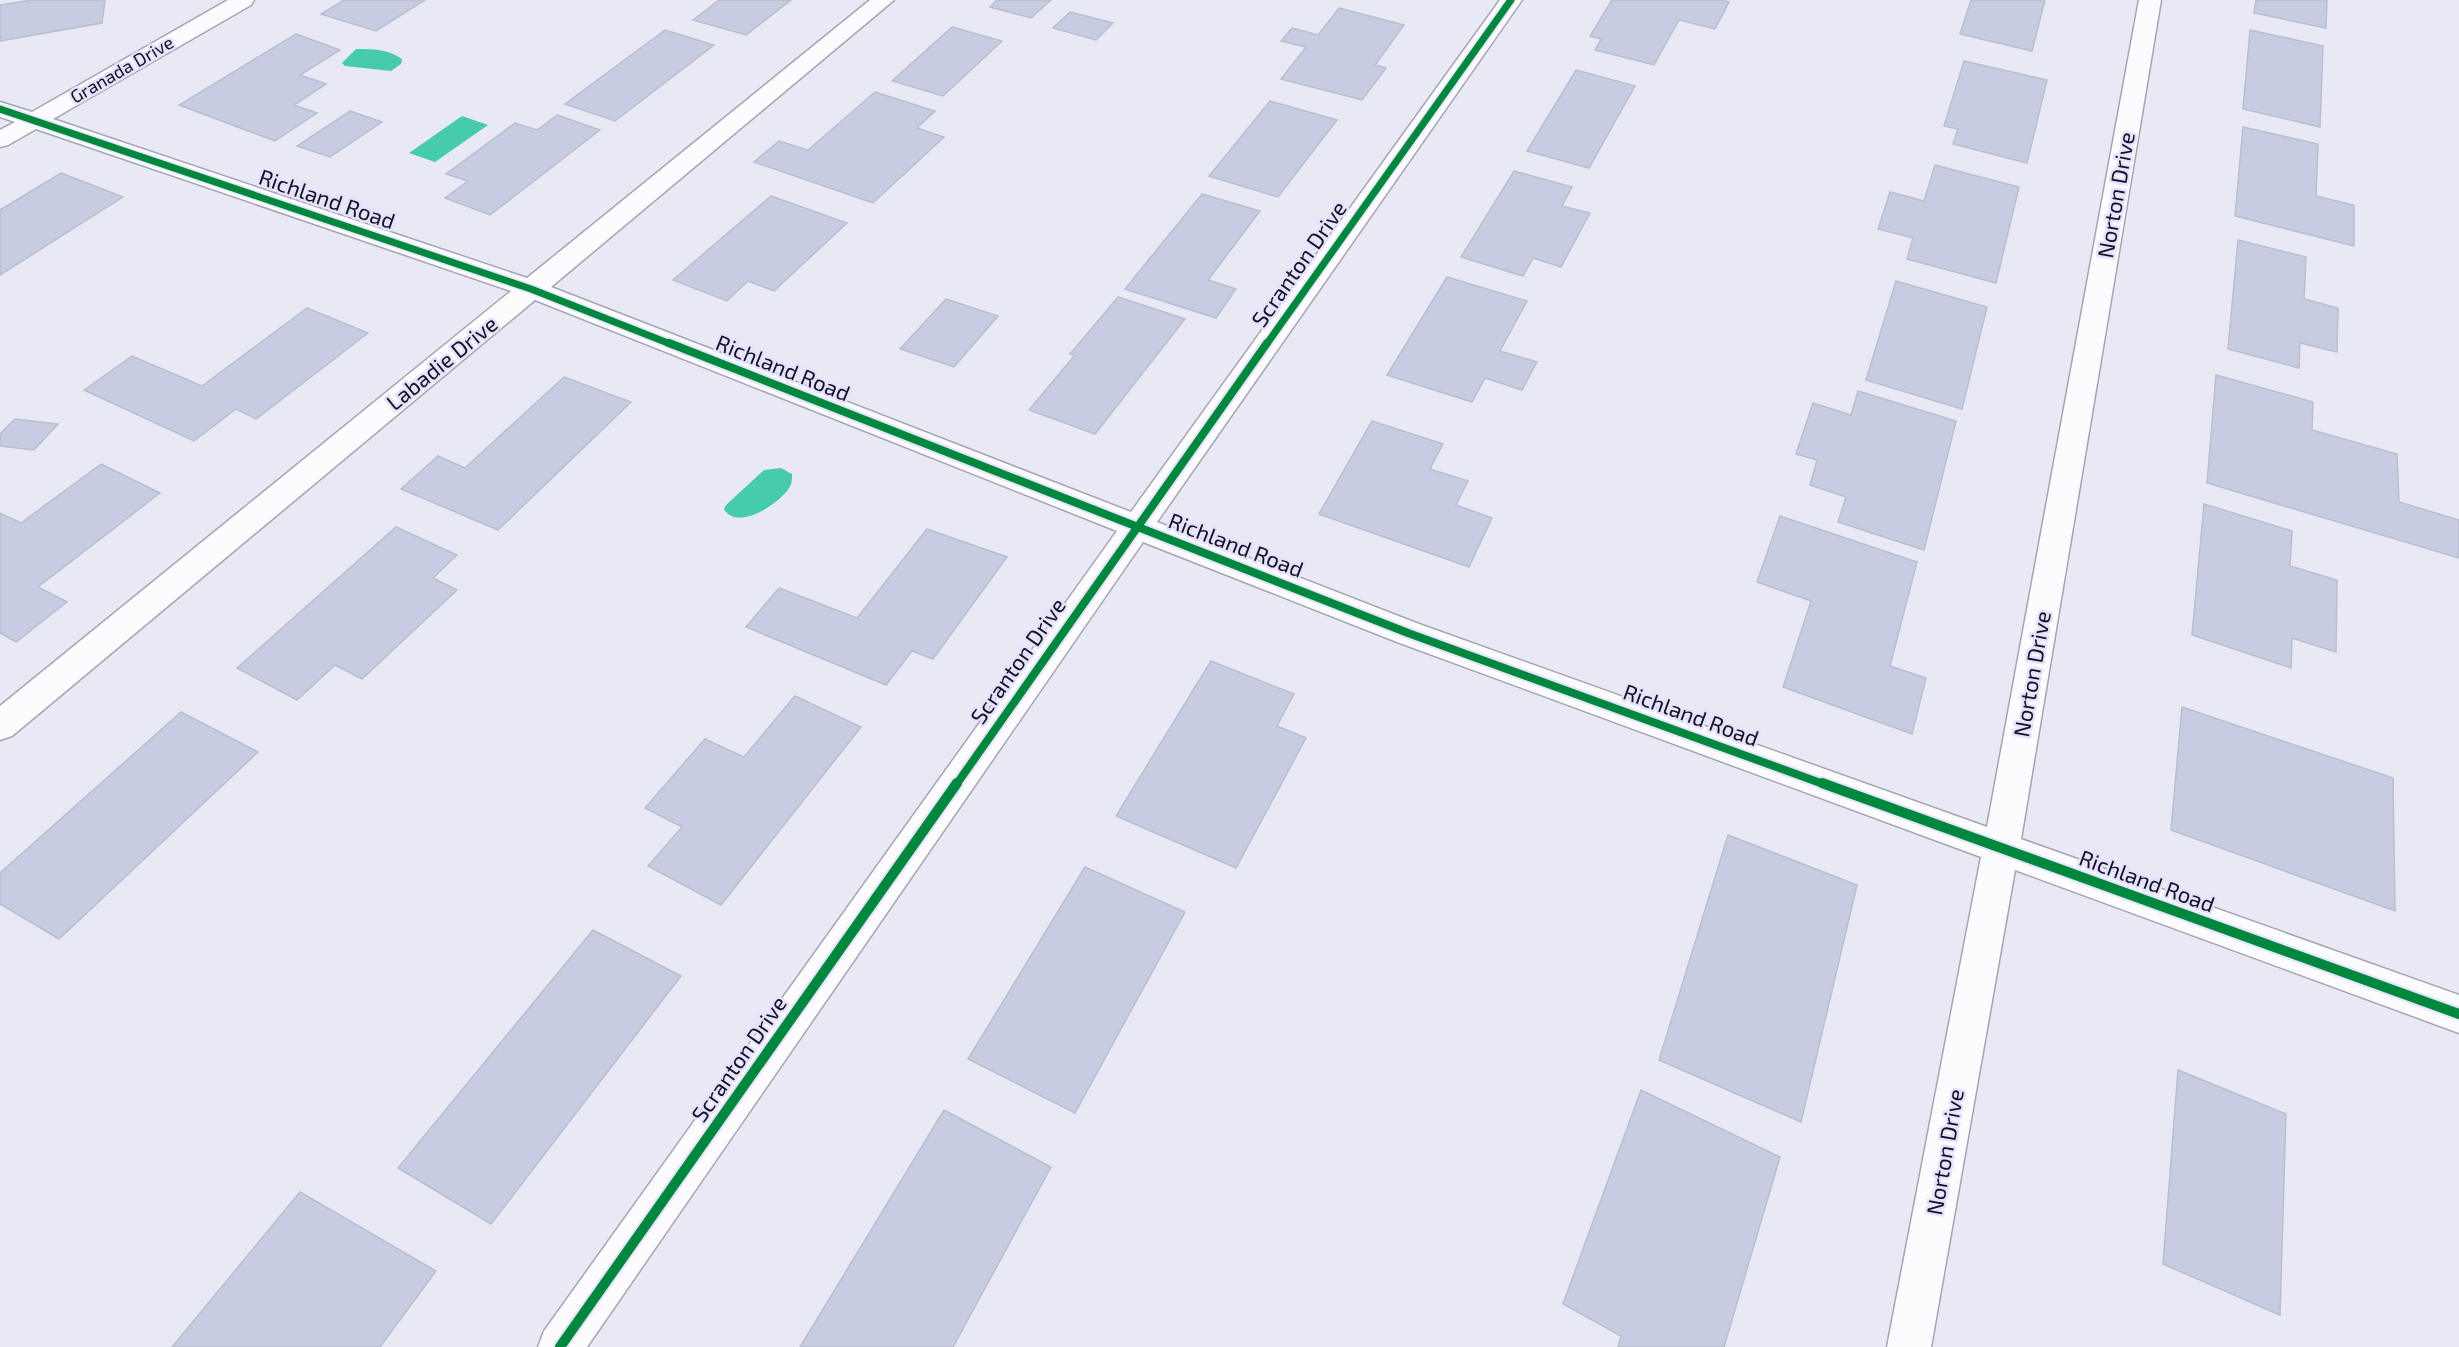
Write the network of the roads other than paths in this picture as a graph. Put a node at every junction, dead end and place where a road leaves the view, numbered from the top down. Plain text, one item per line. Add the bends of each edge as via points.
1 (243, 0) edge
2 (883, 0) edge
3 (1511, 0) edge
4 (2150, 0) edge
5 (0, 109) edge
6 (34, 120) junction
7 (0, 140) edge
8 (531, 289) junction
9 (1136, 528) junction
10 (0, 726) edge
11 (2001, 849) junction
12 (2459, 1014) edge
13 (560, 1347) edge
14 (1909, 1347) edge

1 - 6 street, Granada Drive
2 - 8 street, Labadie Drive
3 - 9 street, Scranton Drive
4 - 11 street, Norton Drive
5 - 6 street, Richland Road
6 - 7 street, Granada Drive
6 - 8 street, Richland Road
8 - 9 street, Richland Road
8 - 10 street, Labadie Drive
9 - 11 street, Richland Road via 1408,633
9 - 13 street, Scranton Drive
11 - 12 street, Richland Road
11 - 14 street, Norton Drive

